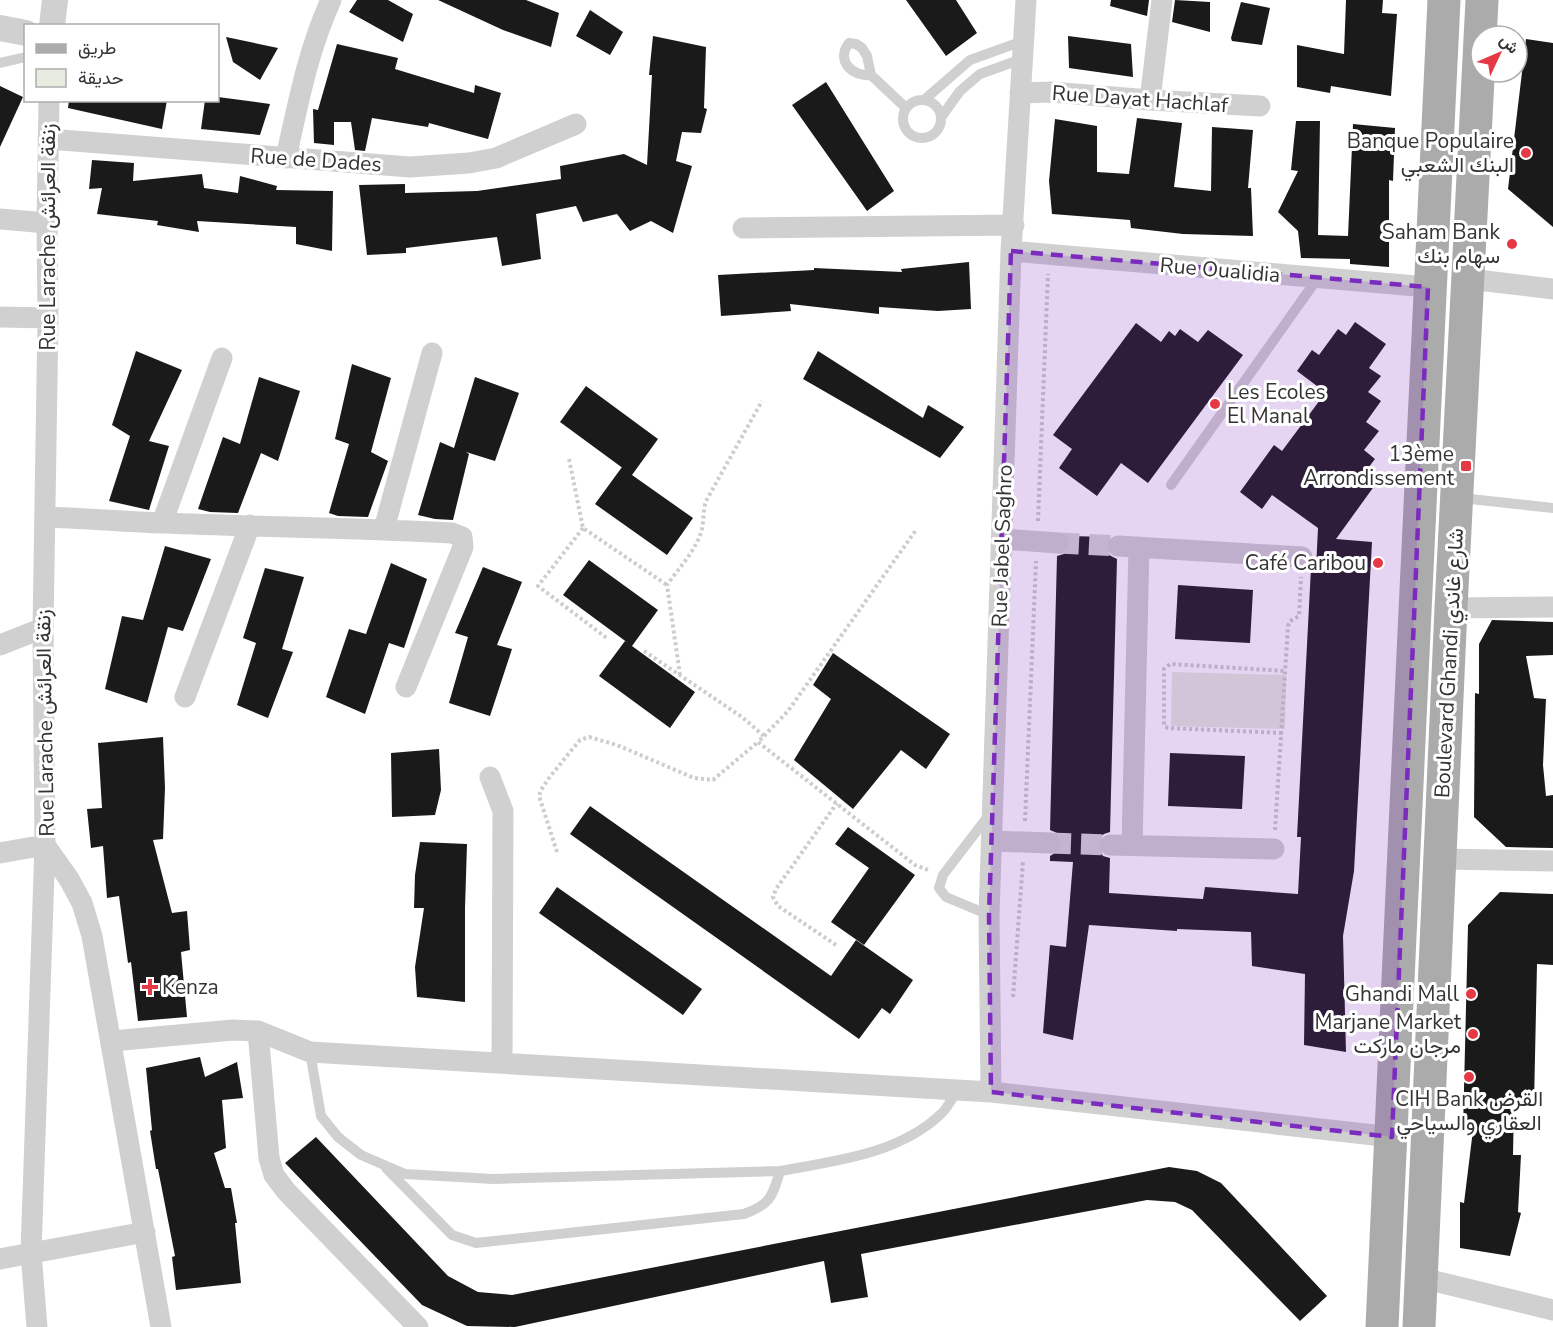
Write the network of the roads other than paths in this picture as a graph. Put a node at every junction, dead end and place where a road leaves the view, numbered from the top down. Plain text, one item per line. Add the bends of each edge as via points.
1 (55, 0) edge
2 (331, 0) edge
3 (1026, 0) edge
4 (1162, 0) edge
5 (1444, 0) edge
6 (1482, 0) edge
7 (52, 24) edge
8 (0, 28) edge
9 (24, 33) edge
10 (1023, 50) junction
11 (24, 57) edge
12 (0, 63) edge
13 (871, 75) dead end
14 (1020, 93) junction
15 (924, 100) junction
16 (1150, 100) junction
17 (49, 102) edge
18 (1260, 106) dead end
19 (906, 108) junction
20 (942, 116) junction
21 (576, 124) dead end
22 (48, 139) junction
23 (286, 158) junction
24 (0, 219) edge
25 (47, 223) junction
26 (1014, 225) junction
27 (743, 228) dead end
28 (1011, 251) junction
29 (1317, 279) junction
30 (1469, 279) junction
31 (1428, 287) junction
32 (1553, 289) edge
33 (0, 317) edge
34 (48, 318) junction
35 (432, 353) dead end
36 (222, 358) dead end
37 (1172, 485) dead end
38 (1457, 497) junction
39 (1553, 508) edge
40 (45, 517) junction
41 (162, 523) junction
42 (250, 525) junction
43 (384, 529) junction
44 (1002, 539) junction
45 (1047, 542) tunnel mouth
46 (1118, 546) tunnel mouth
47 (1139, 547) junction
48 (1302, 557) road end
49 (1553, 607) edge
50 (1451, 608) junction
51 (43, 628) junction
52 (0, 645) edge
53 (406, 687) dead end
54 (185, 697) dead end
55 (490, 777) dead end
56 (993, 810) junction
57 (992, 841) junction
58 (1050, 843) tunnel mouth
59 (45, 845) junction
60 (1110, 845) tunnel mouth
61 (1132, 845) junction
62 (1274, 849) road end
63 (0, 853) edge
64 (1440, 859) junction
65 (1553, 861) edge
66 (989, 915) junction
67 (258, 1031) junction
68 (112, 1041) junction
69 (310, 1052) junction
70 (502, 1062) junction
71 (957, 1090) junction
72 (991, 1092) junction
73 (1392, 1137) junction
74 (384, 1166) junction
75 (780, 1171) junction
76 (145, 1232) junction
77 (31, 1253) junction
78 (0, 1259) edge
79 (1422, 1278) junction
80 (1553, 1310) edge
81 (37, 1327) edge
82 (161, 1327) edge
83 (418, 1327) edge
84 (1382, 1327) edge
85 (1419, 1327) edge

1 - 7 street
2 - 23 street via 308,62
3 - 10 street, Rue Jabel Saghro
4 - 16 street
5 - 31 main road, Boulevard Ghandi شارع غاندي
6 - 30 main road, Boulevard Ghandi شارع غاندي
8 - 9 street
10 - 14 street, Rue Jabel Saghro
10 - 15 lane via 970,60
10 - 20 lane via 980,74 960,91
11 - 12 lane
13 - 19 lane
14 - 16 street, Rue Dayat Hachlaf
14 - 26 street, Rue Jabel Saghro
15 - 19 lane
15 - 20 lane via 932,102
16 - 18 street, Rue Dayat Hachlaf
17 - 22 street, Rue Larache زنقة العرائش
19 - 20 lane via 904,126 918,138 936,133
21 - 23 street, Rue de Dades via 496,158 469,163 410,166
22 - 23 street, Rue de Dades
22 - 25 street, Rue Larache زنقة العرائش
24 - 25 street
25 - 34 street, Rue Larache زنقة العرائش
26 - 27 street
26 - 28 street, Rue Jabel Saghro
28 - 29 street, Rue Oualidia
28 - 44 street, Rue Jabel Saghro
29 - 31 street, Rue Oualidia
29 - 37 lane
30 - 32 street
30 - 38 main road, Boulevard Ghandi شارع غاندي
31 - 73 main road, Boulevard Ghandi شارع غاندي
33 - 34 street
34 - 40 street, Rue Larache زنقة العرائش
35 - 43 street
36 - 41 street
38 - 39 lane
38 - 50 main road, Boulevard Ghandi شارع غاندي
40 - 41 street
40 - 51 street, Rue Larache زنقة العرائش
41 - 42 street
42 - 43 street
42 - 54 street
43 - 53 street via 462,537 463,547
44 - 45 street
44 - 56 street, Rue Jabel Saghro
46 - 47 street
47 - 48 street
47 - 61 street
49 - 50 street
50 - 64 main road, Boulevard Ghandi شارع غاندي
51 - 52 street
51 - 59 street, Rue Larache زنقة العرائش
55 - 70 street via 503,811
56 - 57 street, Rue Jabel Saghro
56 - 66 lane via 943,875 939,888 946,897
57 - 58 street
57 - 66 street, Rue Jabel Saghro
59 - 63 street
59 - 68 street, Rue Larache زنقة العرائش via 82,903
59 - 77 street
60 - 61 street
61 - 62 street
64 - 65 street
64 - 79 main road, Boulevard Ghandi شارع غاندي
66 - 72 street, Rue Jabel Saghro
67 - 68 street
67 - 69 street
67 - 83 street via 269,1158 274,1175
68 - 76 street, Rue Larache زنقة العرائش
69 - 70 street
69 - 74 lane via 321,1116 338,1137
70 - 71 street
71 - 72 street
71 - 75 lane via 943,1112 899,1141 870,1152
72 - 73 street
73 - 84 main road, Boulevard Ghandi شارع غاندي
74 - 75 lane via 405,1174 493,1179
74 - 75 lane via 452,1235 476,1243 744,1214 772,1198
76 - 77 street
76 - 82 street, Rue Larache زنقة العرائش
77 - 78 street
77 - 81 street
79 - 80 street
79 - 85 main road, Boulevard Ghandi شارع غاندي

